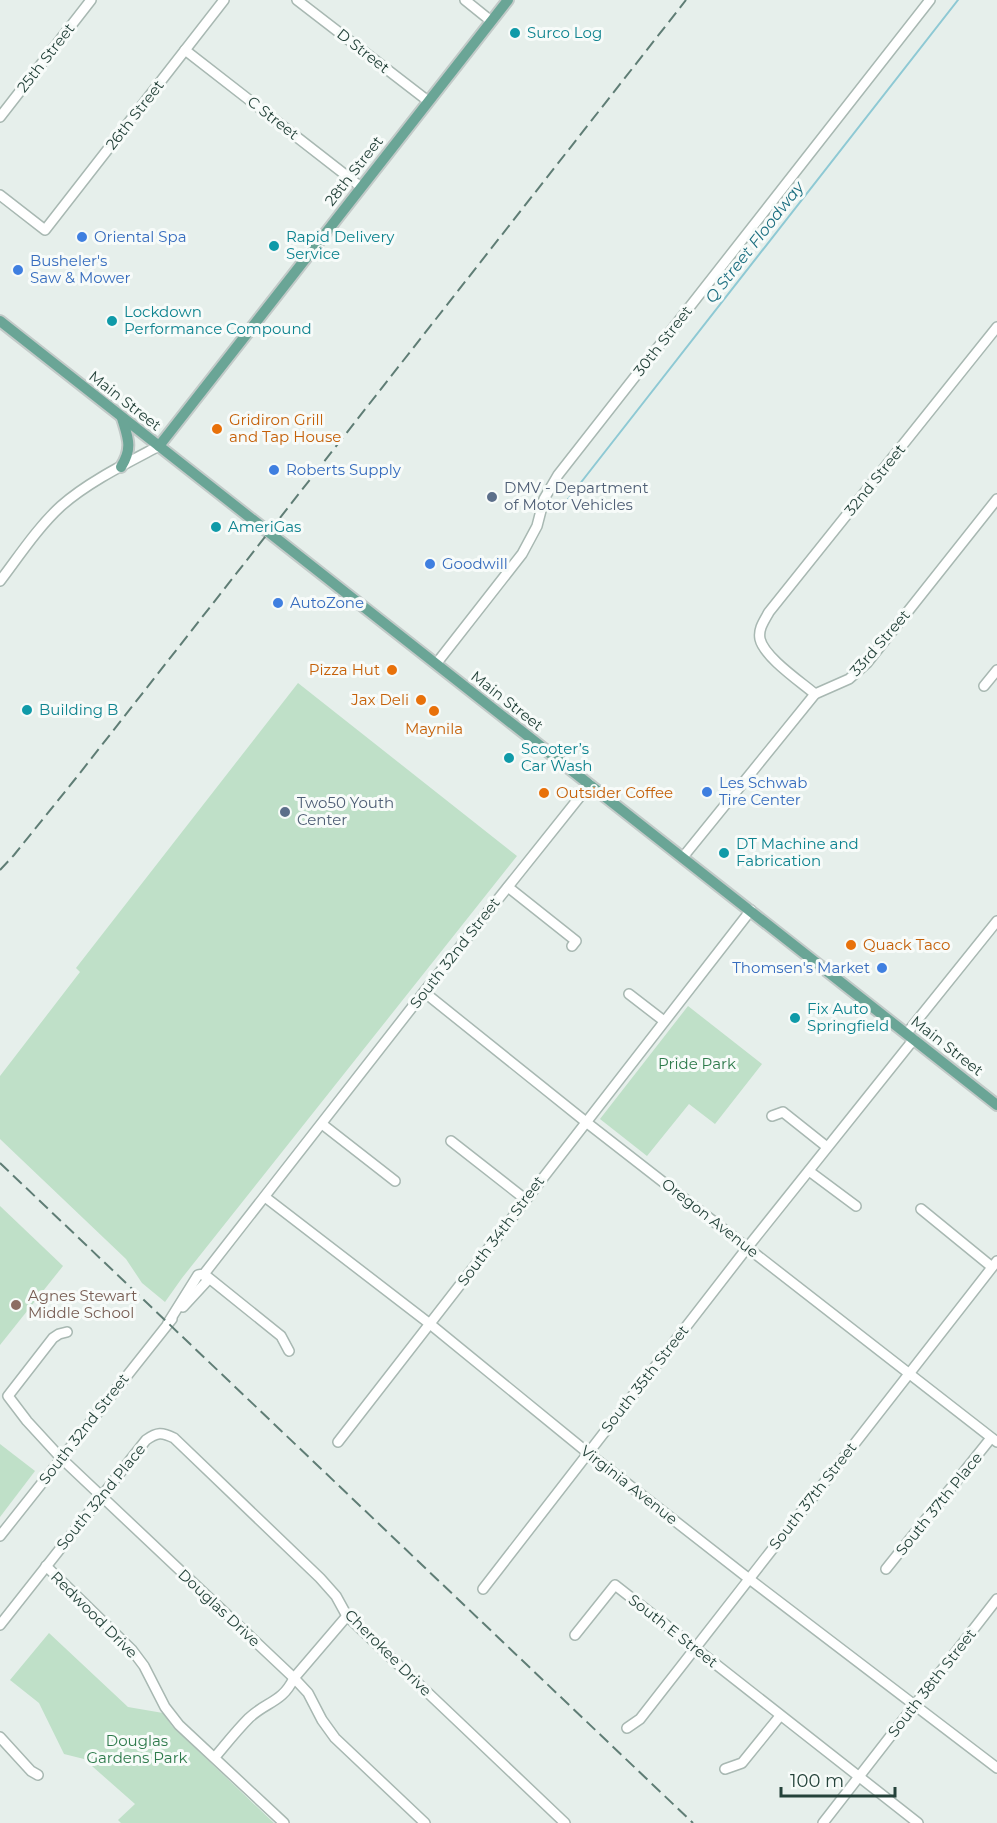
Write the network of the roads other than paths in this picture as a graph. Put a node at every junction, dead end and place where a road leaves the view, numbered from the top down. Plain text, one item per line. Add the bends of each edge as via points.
1 (91, 0) edge
2 (225, 0) edge
3 (297, 0) edge
4 (465, 0) edge
5 (508, 0) edge
6 (930, 0) edge
7 (491, 21) junction
8 (185, 50) junction
9 (428, 101) junction
10 (0, 117) edge
11 (361, 187) junction
12 (0, 195) edge
13 (0, 321) edge
14 (997, 327) edge
15 (122, 417) junction
16 (159, 446) junction
17 (121, 467) junction
18 (997, 499) edge
19 (0, 581) edge
20 (436, 664) junction
21 (997, 670) edge
22 (984, 686) dead end
23 (815, 694) junction
24 (590, 784) junction
25 (683, 857) junction
26 (508, 887) junction
27 (750, 910) junction
28 (997, 921) edge
29 (572, 946) dead end
30 (424, 992) junction
31 (629, 994) dead end
32 (664, 1021) junction
33 (910, 1036) junction
34 (997, 1105) edge
35 (772, 1116) dead end
36 (586, 1122) junction
37 (322, 1124) junction
38 (451, 1142) dead end
39 (827, 1147) junction
40 (809, 1171) junction
41 (395, 1181) dead end
42 (265, 1197) junction
43 (525, 1199) junction
44 (856, 1206) dead end
45 (921, 1209) dead end
46 (747, 1248) junction
47 (994, 1264) edge
48 (204, 1274) junction
49 (430, 1324) junction
50 (67, 1332) dead end
51 (289, 1351) dead end
52 (909, 1373) junction
53 (162, 1433) joint
54 (994, 1440) edge
55 (338, 1442) dead end
56 (588, 1453) junction
57 (61, 1458) junction
58 (101, 1496) junction
59 (0, 1536) edge
60 (46, 1566) junction
61 (886, 1569) dead end
62 (748, 1578) junction
63 (483, 1589) dead end
64 (997, 1599) edge
65 (347, 1616) junction
66 (0, 1625) edge
67 (575, 1635) dead end
68 (696, 1648) junction
69 (294, 1678) junction
70 (915, 1706) junction
71 (780, 1716) junction
72 (627, 1728) dead end
73 (0, 1737) edge
74 (997, 1754) edge
75 (215, 1757) junction
76 (994, 1765) edge
77 (725, 1769) dead end
78 (38, 1775) dead end
79 (858, 1777) junction
80 (284, 1823) edge
81 (425, 1823) edge
82 (565, 1823) edge
83 (823, 1823) edge
84 (918, 1823) edge

1 - 10 street, 25th Street
2 - 8 street, 26th Street
3 - 9 street, D Street
4 - 7 street
5 - 7 main road, 28th Street
6 - 20 street, 30th Street via 558,475 522,554
7 - 9 main road, 28th Street
8 - 11 street, C Street
8 - 12 street, 26th Street via 45,230
9 - 11 main road, 28th Street
11 - 16 main road, 28th Street
13 - 15 main road, Main Street
14 - 23 street, 32nd Street via 762,624 760,637 764,648
15 - 16 main road, Main Street
15 - 17 main road via 129,451
16 - 17 street
16 - 20 main road, Main Street
17 - 19 street via 61,506
18 - 23 street, 33rd Street via 856,674
20 - 24 main road, Main Street
21 - 22 street
23 - 25 street, 33rd Street
24 - 25 main road, Main Street
24 - 26 street, South 32nd Street
25 - 27 main road, Main Street
26 - 29 street via 576,941
26 - 30 street, South 32nd Street
27 - 32 street, South 34th Street
27 - 33 main road, Main Street
28 - 33 street, South 35th Street
30 - 36 street, Oregon Avenue
30 - 37 street, South 32nd Street
31 - 32 street
32 - 36 street, South 34th Street
33 - 34 main road, Main Street
33 - 39 street, South 35th Street
35 - 39 street via 783,1112
36 - 43 street, South 34th Street
36 - 46 street, Oregon Avenue
37 - 41 street
37 - 42 street, South 32nd Street
38 - 43 street
39 - 40 street, South 35th Street
40 - 44 street
40 - 46 street, South 35th Street
42 - 48 street, South 32nd Street
42 - 49 street, Virginia Avenue
43 - 49 street, South 34th Street
45 - 47 street
46 - 52 street, Oregon Avenue
46 - 56 street, South 35th Street
47 - 52 street, South 37th Street
48 - 51 street via 281,1336
48 - 57 street, South 32nd Street via 198,1275 168,1323
49 - 55 street, South 34th Street
49 - 56 street, Virginia Avenue
50 - 57 street, Douglas Drive via 53,1338 8,1396
52 - 54 street, Oregon Avenue
52 - 62 street, South 37th Street
53 - 58 street, South 32nd Place via 147,1440
53 - 65 street, Cherokee Drive via 174,1438 320,1578
54 - 61 street, South 37th Place
56 - 62 street, Virginia Avenue
56 - 63 street, South 35th Street
57 - 58 street, Douglas Drive
57 - 59 street, South 32nd Street
58 - 60 street, South 32nd Place
58 - 69 street, Douglas Drive
60 - 66 street, South 32nd Place
60 - 75 street, Redwood Drive via 132,1650 165,1707
62 - 68 street, South 37th Street
62 - 70 street, Virginia Avenue
64 - 70 street, South 38th Street
65 - 69 street
65 - 82 street, Cherokee Drive
67 - 68 street, South E Street via 615,1585
68 - 71 street, South E Street
68 - 72 street, South 37th Street via 640,1719
69 - 75 street via 280,1698 251,1716
69 - 81 street, Douglas Drive via 308,1693 335,1738
70 - 76 street, Virginia Avenue
70 - 79 street, South 38th Street
71 - 77 street via 742,1763
71 - 79 street, South E Street
73 - 78 street
74 - 76 street
75 - 80 street, Redwood Drive
79 - 83 street, South 38th Street
79 - 84 street, South E Street

